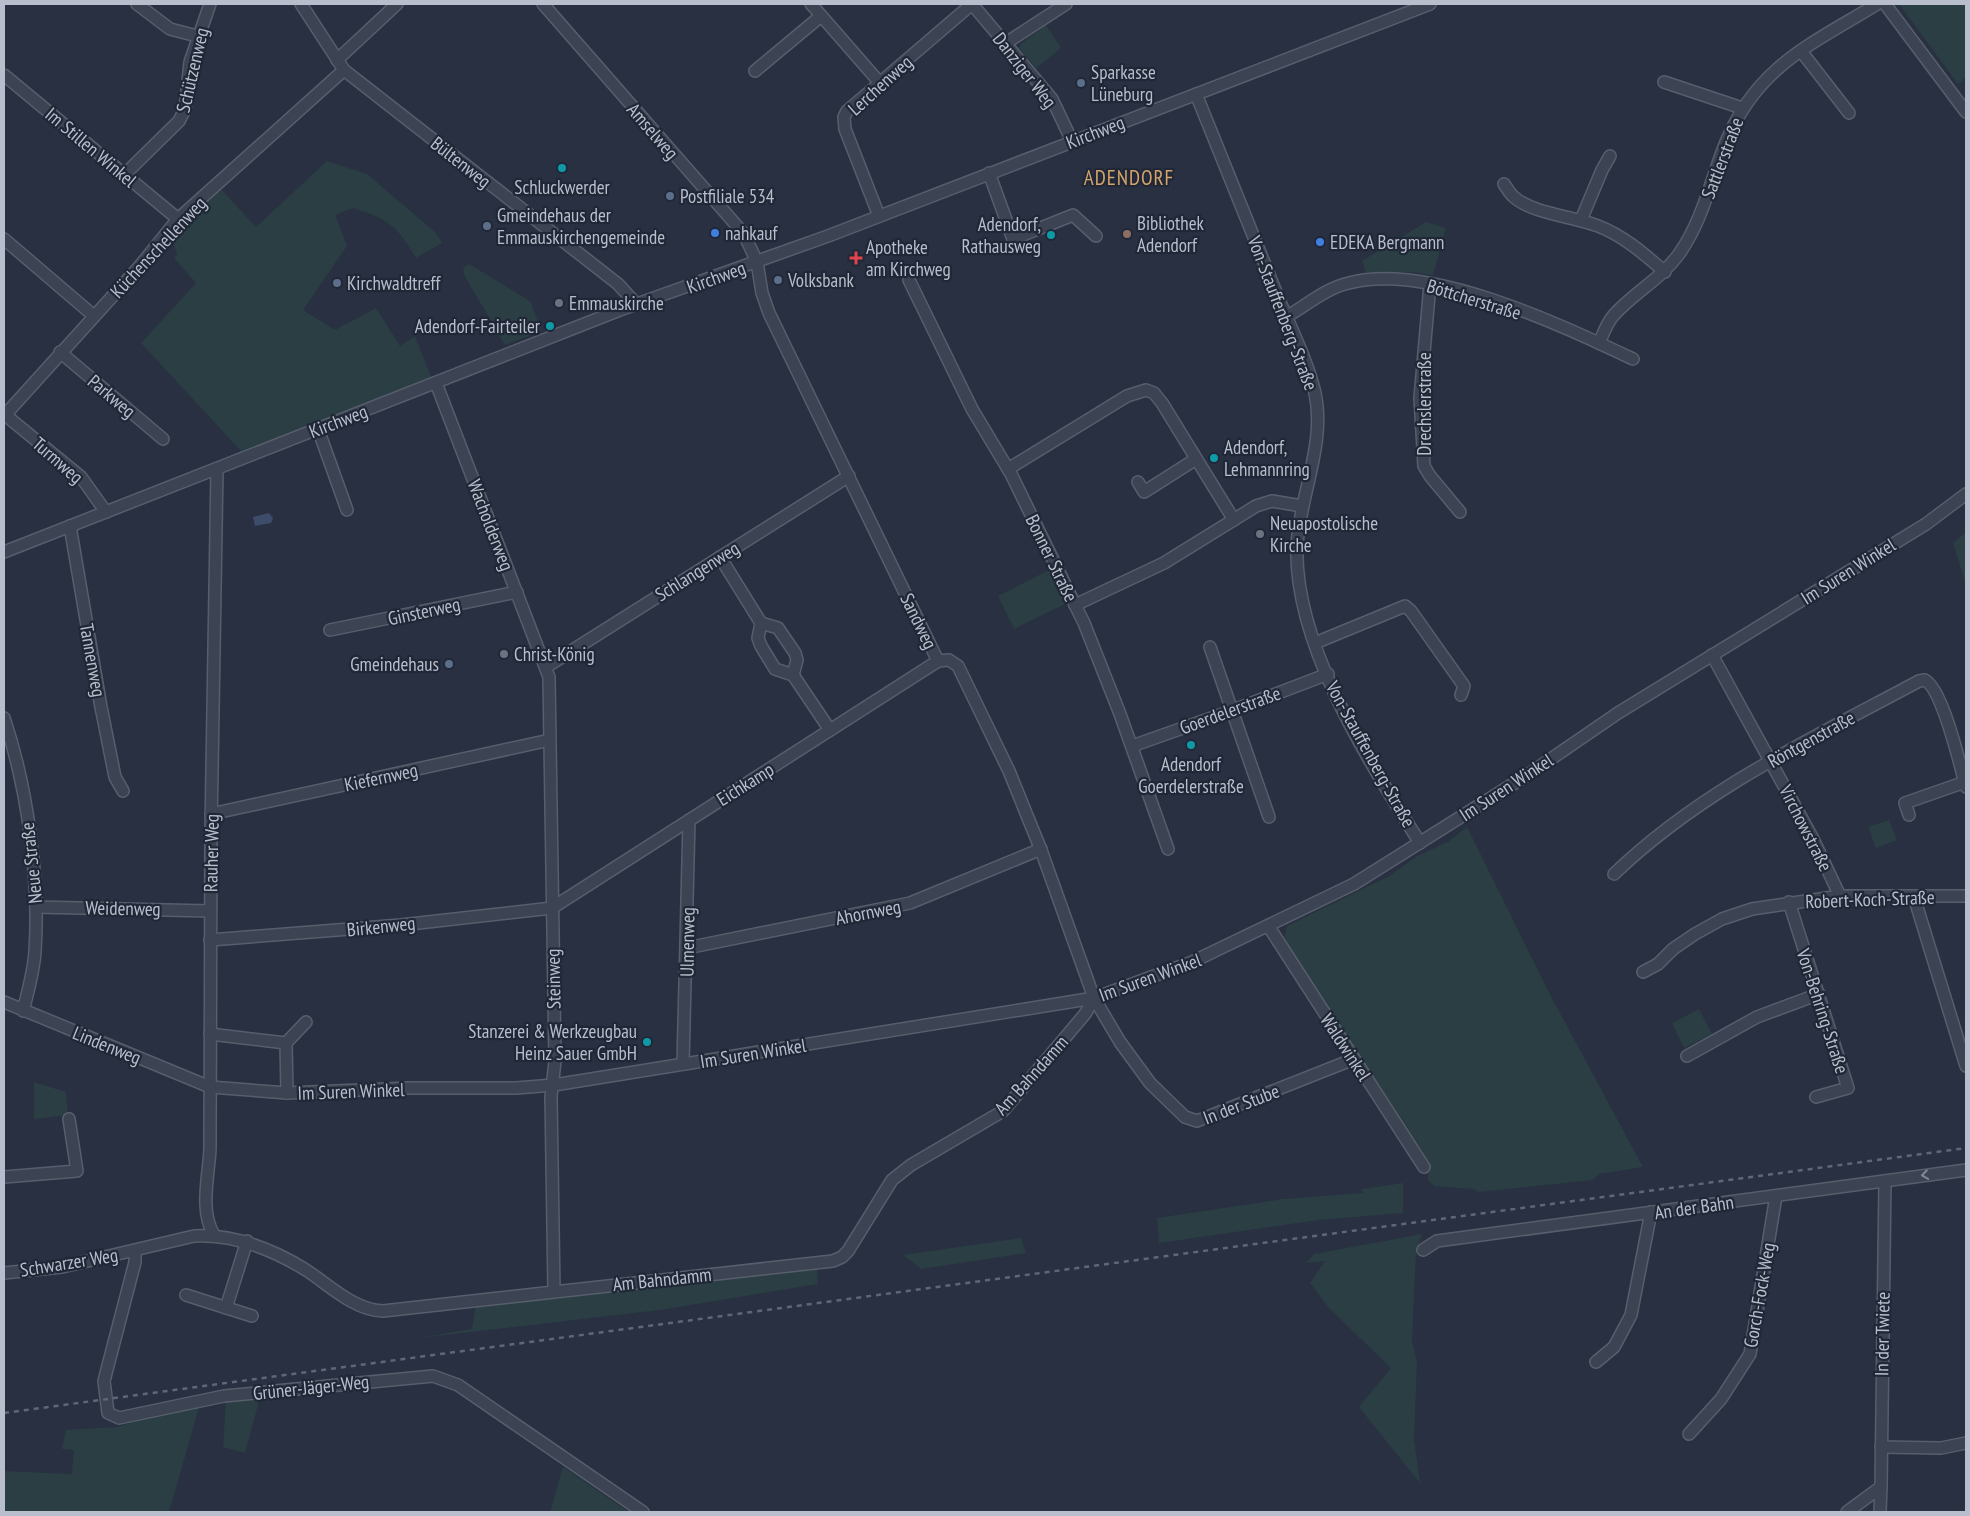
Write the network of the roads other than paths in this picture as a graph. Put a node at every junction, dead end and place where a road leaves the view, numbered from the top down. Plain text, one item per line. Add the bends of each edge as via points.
1 (137, 4) edge
2 (210, 4) edge
3 (301, 4) edge
4 (397, 4) edge
5 (543, 4) edge
6 (811, 4) edge
7 (972, 4) edge
8 (1066, 4) edge
9 (1430, 4) edge
10 (1877, 4) edge
11 (1885, 4) edge
12 (821, 16) junction
13 (197, 36) junction
14 (1006, 43) junction
15 (1801, 50) junction
16 (340, 65) junction
17 (755, 71) dead end
18 (4, 75) edge
19 (1664, 82) dead end
20 (880, 83) junction
21 (1196, 94) junction
22 (1742, 108) junction
23 (1966, 112) edge
24 (1849, 113) dead end
25 (1072, 141) junction
26 (1610, 156) dead end
27 (989, 173) junction
28 (125, 174) junction
29 (1504, 184) dead end
30 (879, 216) junction
31 (178, 219) junction
32 (1581, 220) junction
33 (1096, 236) dead end
34 (4, 239) edge
35 (757, 262) junction
36 (1665, 272) junction
37 (909, 280) dead end
38 (1430, 284) junction
39 (637, 305) junction
40 (94, 316) junction
41 (1286, 317) junction
42 (1599, 343) junction
43 (60, 352) junction
44 (1632, 359) dead end
45 (436, 384) junction
46 (4, 414) edge
47 (318, 430) junction
48 (163, 439) dead end
49 (1196, 459) junction
50 (217, 469) junction
51 (1008, 469) junction
52 (849, 476) junction
53 (1138, 482) dead end
54 (1966, 494) edge
55 (1302, 506) junction
56 (347, 510) dead end
57 (106, 512) junction
58 (1460, 512) dead end
59 (1234, 520) junction
60 (70, 526) junction
61 (4, 552) edge
62 (720, 557) junction
63 (517, 592) junction
64 (1075, 605) junction
65 (761, 623) junction
66 (330, 630) dead end
67 (1315, 643) junction
68 (1210, 647) dead end
69 (1712, 655) junction
70 (938, 661) junction
71 (546, 667) junction
72 (1328, 674) junction
73 (792, 675) junction
74 (1461, 695) dead end
75 (1231, 711) junction
76 (4, 718) edge
77 (830, 730) junction
78 (550, 740) junction
79 (1132, 746) junction
80 (1771, 761) junction
81 (1965, 784) edge
82 (123, 791) dead end
83 (211, 814) junction
84 (1909, 815) dead end
85 (1269, 817) dead end
86 (689, 820) junction
87 (1420, 842) junction
88 (1041, 849) junction
89 (1168, 849) dead end
90 (1614, 874) dead end
91 (1840, 896) junction
92 (1966, 896) edge
93 (1914, 897) junction
94 (1789, 902) junction
95 (36, 907) junction
96 (552, 908) junction
97 (210, 911) junction
98 (1269, 927) junction
99 (210, 940) junction
100 (687, 948) junction
101 (1643, 972) dead end
102 (1819, 994) junction
103 (1094, 998) junction
104 (4, 1002) edge
105 (23, 1010) junction
106 (306, 1022) dead end
107 (210, 1034) junction
108 (286, 1043) junction
109 (1687, 1056) dead end
110 (1354, 1059) junction
111 (683, 1064) junction
112 (1966, 1066) edge
113 (554, 1085) junction
114 (210, 1087) junction
115 (287, 1093) junction
116 (1816, 1097) dead end
117 (69, 1119) dead end
118 (1424, 1167) dead end
119 (1966, 1170) edge
120 (4, 1174) edge
121 (1885, 1181) junction
122 (1776, 1196) junction
123 (1652, 1212) junction
124 (214, 1235) junction
125 (247, 1241) junction
126 (1423, 1250) dead end
127 (135, 1251) junction
128 (4, 1272) edge
129 (554, 1291) junction
130 (186, 1295) dead end
131 (226, 1308) junction
132 (252, 1316) dead end
133 (1596, 1362) dead end
134 (1689, 1434) dead end
135 (1966, 1443) edge
136 (1881, 1447) junction
137 (1881, 1487) junction
138 (643, 1512) edge
139 (1847, 1512) edge
140 (1880, 1512) edge

1 - 13 street via 170,29
2 - 13 street, Schützenweg
3 - 16 street, Bültenweg
4 - 16 street, Küchenschellenweg
5 - 35 street, Amselweg via 741,229
6 - 12 street
7 - 14 street, Danziger Weg
7 - 20 street, Lerchenweg
8 - 14 street
9 - 21 street, Kirchweg
10 - 15 street, Sattlerstraße
11 - 23 street
12 - 17 street
12 - 20 street
13 - 28 street, Schützenweg via 190,62 185,109 179,122
14 - 25 street, Danziger Weg via 1052,99
15 - 22 street, Sattlerstraße via 1762,82
15 - 24 street
16 - 31 street, Küchenschellenweg
16 - 39 street, Bültenweg via 618,284
18 - 28 street, Im Stillen Winkel
19 - 22 street
20 - 30 street, Lerchenweg via 847,111 843,124
21 - 25 street, Kirchweg
21 - 41 street, Von-Stauffenberg-Straße
22 - 36 street, Sattlerstraße via 1690,238
25 - 27 street, Kirchweg
26 - 32 street
27 - 30 street, Kirchweg
27 - 33 street via 1013,239 1072,215
28 - 31 street, Im Stillen Winkel
29 - 32 street via 1516,198 1552,214
30 - 35 street, Kirchweg
31 - 40 street, Küchenschellenweg
32 - 36 street via 1626,240
34 - 40 street
35 - 39 street, Kirchweg
35 - 52 street, Sandweg via 769,313
36 - 42 street, Sattlerstraße via 1613,316
37 - 51 street, Bonner Straße via 972,409
38 - 41 street, Böttcherstraße via 1375,279 1352,282 1330,290
38 - 42 street, Böttcherstraße via 1498,303
38 - 58 street, Drechslerstraße via 1420,398 1424,466
39 - 45 street, Kirchweg
40 - 43 street, Küchenschellenweg
41 - 55 street, Von-Stauffenberg-Straße via 1312,385 1317,408 1317,431
42 - 44 street, Böttcherstraße
43 - 46 street, Küchenschellenweg
43 - 48 street, Parkweg
45 - 47 street, Kirchweg
45 - 63 street, Wacholderweg
46 - 57 street, Turmweg via 81,477
47 - 50 street, Kirchweg
47 - 56 street
49 - 51 street via 1158,397 1146,390 1127,396
49 - 53 street via 1144,492
49 - 59 street
50 - 57 street, Kirchweg
50 - 83 street, Rauher Weg
51 - 64 street, Bonner Straße
52 - 62 street, Schlangenweg
52 - 70 street, Sandweg
54 - 69 street, Im Suren Winkel via 1926,524
55 - 59 street via 1272,501 1256,506
55 - 67 street, Von-Stauffenberg-Straße via 1298,543 1299,585
57 - 60 street, Kirchweg
59 - 64 street via 1156,567
60 - 61 street, Kirchweg
60 - 82 street, Tannenweg via 101,707 115,777
62 - 65 street
62 - 71 street, Schlangenweg
63 - 66 street, Ginsterweg
63 - 71 street, Wacholderweg
64 - 79 street, Bonner Straße via 1097,652
65 - 73 street via 758,638 761,646 775,669
65 - 73 street via 778,628 795,653 797,660
67 - 72 street, Von-Stauffenberg-Straße
67 - 74 street via 1405,606 1464,686
68 - 75 street
69 - 80 street, Virchowstraße
69 - 87 street, Im Suren Winkel
70 - 77 street, Eichkamp
70 - 88 street, Sandweg via 948,660 958,666 1007,767
71 - 78 street, Steinweg via 550,691
72 - 75 street, Goerdelerstraße
72 - 87 street, Von-Stauffenberg-Straße via 1372,763
73 - 77 street
75 - 79 street, Goerdelerstraße
75 - 85 street
76 - 95 street, Neue Straße via 24,802
77 - 86 street, Eichkamp
78 - 83 street, Kiefernweg
78 - 96 street, Steinweg
79 - 89 street, Bonner Straße
80 - 81 street, Röntgenstraße via 1925,680 1935,689 1941,704
80 - 90 street, Röntgenstraße via 1687,813
80 - 91 street, Virchowstraße
81 - 84 street, Röntgenstraße via 1905,803
83 - 97 street, Rauher Weg
86 - 96 street, Eichkamp
86 - 100 street, Ulmenweg
87 - 98 street, Im Suren Winkel via 1344,890
88 - 100 street, Ahornweg via 910,903
88 - 103 street, Sandweg
91 - 93 street, Robert-Koch-Straße
91 - 94 street, Robert-Koch-Straße
92 - 93 street, Robert-Koch-Straße
93 - 112 street
94 - 101 street, Robert-Koch-Straße via 1722,919
94 - 102 street, Von-Behring-Straße
95 - 97 street, Weidenweg
95 - 105 street, Neue Straße via 34,960
96 - 99 street, Birkenweg
96 - 113 street, Steinweg
97 - 99 street, Rauher Weg
98 - 103 street, Im Suren Winkel via 1192,962
98 - 110 street, Waldwinkel
99 - 107 street, Rauher Weg
100 - 111 street, Ulmenweg
102 - 109 street via 1756,1016
102 - 116 street, Von-Behring-Straße via 1848,1088
103 - 110 street, In der Stube via 1150,1083 1191,1120 1203,1120
103 - 111 street, Im Suren Winkel
103 - 129 street, Am Bahndamm via 1085,1014 1003,1110 911,1165 892,1180 842,1257 834,1261
104 - 105 street, Lindenweg
105 - 114 street, Lindenweg
106 - 108 street
107 - 108 street
107 - 114 street, Rauher Weg
108 - 115 street
110 - 118 street, Waldwinkel
111 - 113 street, Im Suren Winkel
113 - 115 street, Im Suren Winkel
113 - 129 street, Steinweg via 551,1097
114 - 115 street, Im Suren Winkel
114 - 124 street, Rauher Weg via 206,1200 209,1226
117 - 120 street via 78,1171
119 -> 121 street, An der Bahn
121 - 122 street, An der Bahn
121 - 136 street, In der Twiete
122 - 123 street, An der Bahn
122 - 134 street, Gorch-Fock-Weg via 1750,1354 1721,1400
123 - 126 street, An der Bahn via 1437,1241
123 - 133 street via 1631,1315 1614,1347
124 - 125 street, Am Bahndamm
124 - 127 street, Am Bahndamm via 194,1236
125 - 129 street, Am Bahndamm via 304,1269 358,1304 376,1311
125 - 131 street
127 - 128 street, Schwarzer Weg via 62,1267
127 - 138 street, Grüner-Jäger-Weg via 135,1262 104,1381 108,1413 112,1416 119,1418 224,1396 433,1376 458,1385
130 - 131 street
131 - 132 street
135 - 136 street via 1941,1448
136 - 137 street, In der Twiete
137 - 139 street
137 - 140 street, In der Twiete

